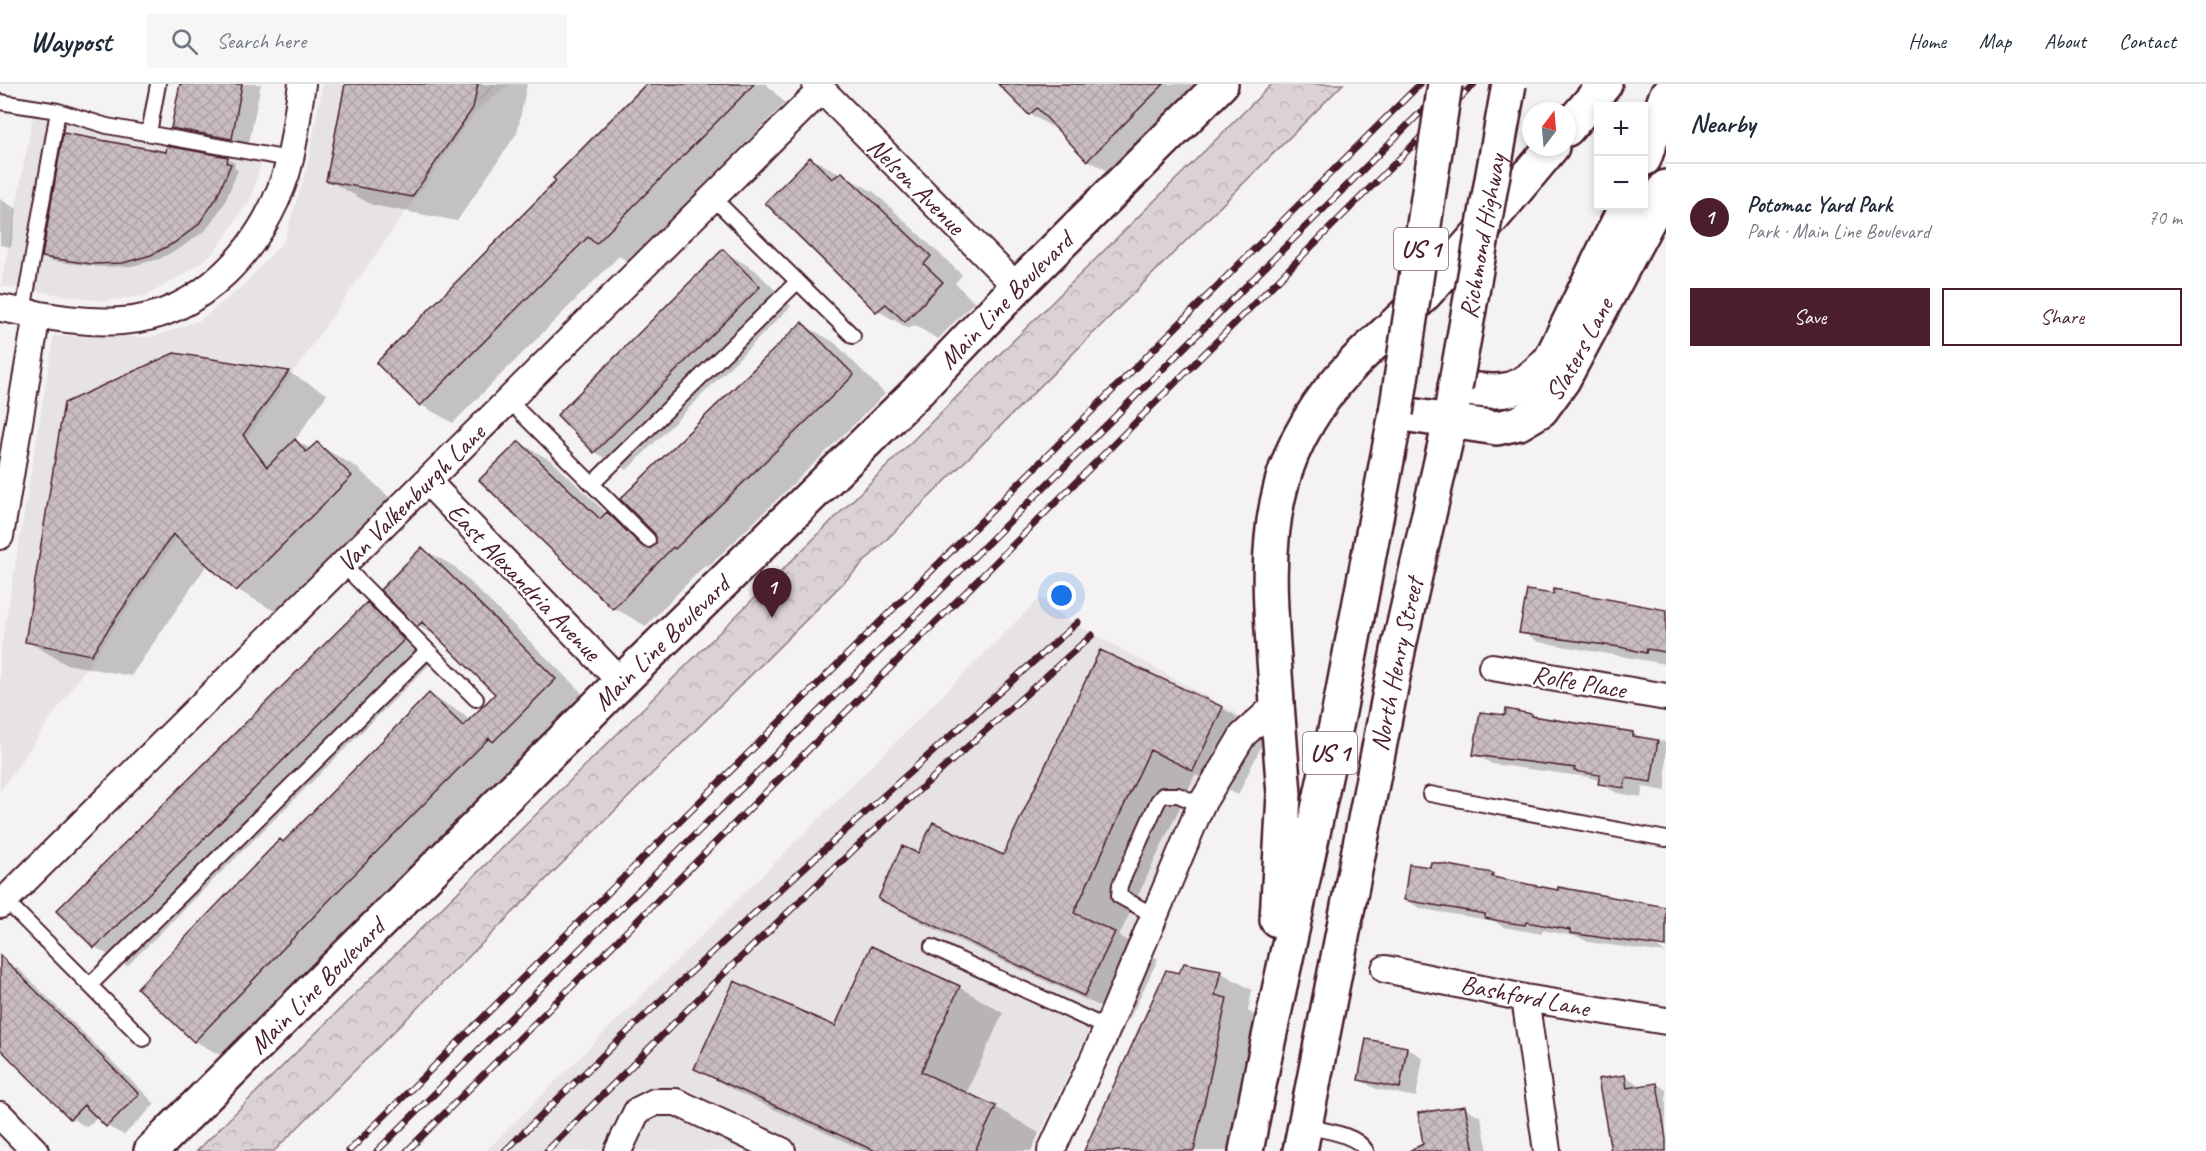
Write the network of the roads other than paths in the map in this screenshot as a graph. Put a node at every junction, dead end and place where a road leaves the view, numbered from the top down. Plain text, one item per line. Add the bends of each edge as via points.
1 (158, 84) edge
2 (302, 84) edge
3 (1221, 84) edge
4 (1445, 84) edge
5 (1509, 84) edge
6 (1605, 84) edge
7 (818, 87) edge
8 (1666, 96) edge
9 (0, 102) edge
10 (58, 111) junction
11 (1576, 118) edge
12 (149, 133) junction
13 (1545, 156) edge
14 (1645, 156) edge
15 (289, 159) junction
16 (1666, 187) edge
17 (712, 196) junction
18 (1624, 210) edge
19 (797, 282) junction
20 (1017, 287) junction
21 (20, 312) edge
22 (853, 336) dead end
23 (1455, 388) junction
24 (508, 401) junction
25 (1396, 413) junction
26 (1450, 422) junction
27 (428, 482) junction
28 (592, 483) junction
29 (2, 504) edge
30 (0, 536) edge
31 (648, 540) dead end
32 (343, 565) junction
33 (427, 651) junction
34 (1492, 667) dead end
35 (621, 682) junction
36 (1666, 697) edge
37 (476, 699) dead end
38 (1277, 704) junction
39 (1430, 794) dead end
40 (1202, 805) junction
41 (1666, 839) edge
42 (3, 902) edge
43 (1155, 916) junction
44 (932, 947) dead end
45 (1385, 969) dead end
46 (91, 984) junction
47 (1525, 998) junction
48 (1666, 1021) edge
49 (1107, 1028) junction
50 (143, 1039) dead end
51 (1267, 1044) junction
52 (0, 1114) edge
53 (1302, 1138) edge
54 (35, 1151) edge
55 (151, 1151) edge
56 (618, 1151) edge
57 (782, 1151) edge
58 (1051, 1151) edge
59 (1246, 1151) edge
60 (1366, 1151) edge
61 (1547, 1151) edge

1 - 12 lane
2 - 15 street
3 - 20 main road, Main Line Boulevard
4 - 25 main road, US 1, bridge
5 - 23 main road, Richmond Highway / US 1, bridge
6 - 11 main road
7 - 17 street, Van Valkenburgh Lane
7 - 20 street, Nelson Avenue
8 - 14 main road
9 - 10 lane
10 - 12 lane via 107,126
10 - 21 lane
12 - 15 lane
13 - 38 main road via 1408,312 1350,366 1320,404 1297,443 1281,484 1269,570
15 - 21 street via 275,200 254,241 223,276 197,295 162,313 124,321 76,321
16 - 26 main road, Slaters Lane via 1563,380 1541,411 1519,423 1497,428
17 - 19 lane
17 - 24 street, Van Valkenburgh Lane
18 - 23 main road, Slaters Lane via 1551,359 1537,375 1515,389 1499,392
19 - 22 lane
19 - 28 lane
20 - 35 main road, Main Line Boulevard via 918,391
21 - 29 street
23 - 26 main road, North Henry Street / US 1
24 - 27 street, Van Valkenburgh Lane
24 - 28 lane
25 - 26 main road, Slaters Lane
25 - 51 main road, North Henry Street / US 1 via 1339,712
26 - 53 main road, North Henry Street / US 1 via 1399,646
27 - 32 street, Van Valkenburgh Lane
27 - 35 street, East Alexandria Avenue
28 - 31 lane
29 - 30 street
32 - 33 lane
32 - 42 street, Van Valkenburgh Lane
33 - 37 lane
33 - 46 lane
34 - 36 street, Rolfe Place
35 - 55 main road, Main Line Boulevard
38 - 40 street via 1243,735
38 - 51 main road via 1284,794
39 - 41 lane
40 - 43 street
40 - 43 lane via 1178,795 1162,795 1120,885 1119,896
42 - 46 lane
43 - 49 street
44 - 49 lane
45 - 47 street, Bashford Lane
46 - 50 lane
47 - 48 street, Bashford Lane
47 - 61 street
49 - 58 street
51 - 59 main road, North Henry Street / US 1
52 - 54 street
53 - 60 lane via 1344,1135
56 - 57 street via 637,1111 655,1102 676,1102

